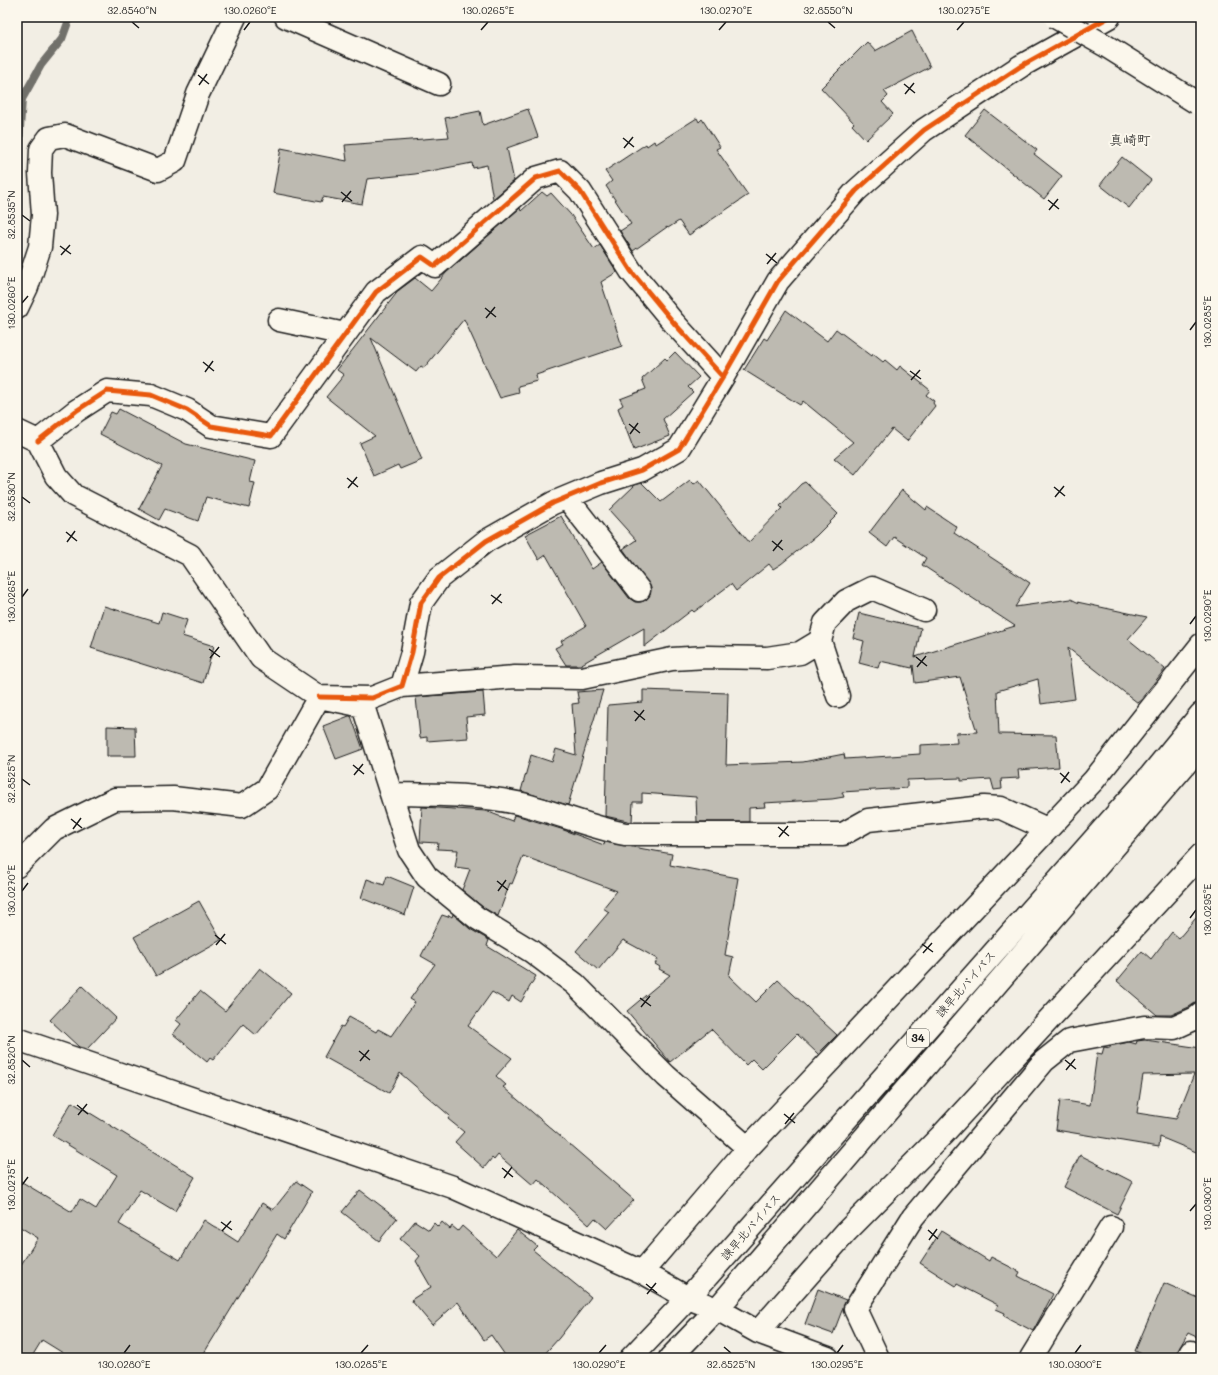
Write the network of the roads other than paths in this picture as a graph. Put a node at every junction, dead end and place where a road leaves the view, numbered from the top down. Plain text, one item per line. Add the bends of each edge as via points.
1 (235, 17) edge
2 (286, 17) edge
3 (1055, 17) edge
4 (1109, 17) edge
5 (439, 84) dead end
6 (1197, 103) dead end
7 (17, 308) edge
8 (280, 320) dead end
9 (345, 334) junction
10 (723, 377) junction
11 (17, 431) edge
12 (38, 441) junction
13 (566, 498) junction
14 (639, 590) dead end
15 (924, 610) dead end
16 (820, 641) junction
17 (1201, 645) edge
18 (402, 686) junction
19 (838, 696) dead end
20 (319, 697) junction
21 (1201, 714) edge
22 (1201, 746) edge
23 (391, 794) junction
24 (1047, 829) junction
25 (1201, 855) edge
26 (17, 866) edge
27 (1201, 1014) edge
28 (17, 1039) edge
29 (748, 1148) junction
30 (1111, 1227) dead end
31 (642, 1272) junction
32 (688, 1298) junction
33 (717, 1309) junction
34 (758, 1332) junction
35 (631, 1358) edge
36 (670, 1358) edge
37 (828, 1358) edge
38 (878, 1358) edge
39 (1030, 1358) edge

1 - 7 main road via 198,94 175,161 158,170 65,135 49,138 41,149 43,215 40,247
2 - 5 main road
3 - 6 main road, bridge
4 - 10 main road via 1021,66 924,130 856,191 778,281
8 - 9 main road
9 - 10 main road via 376,292 422,257 435,266 536,178 560,171 580,191 631,271
9 - 12 main road via 271,436 211,426 187,410 151,395 107,391
10 - 13 main road via 679,449 642,470
11 - 12 main road
12 - 20 main road via 56,476 73,495 190,555 261,658
13 - 14 main road
13 - 18 main road via 552,503 486,541 439,578 421,603 412,652
15 - 16 main road via 872,588 846,601 825,623
16 - 18 main road via 800,653 767,658 672,659 582,678 515,677
16 - 19 main road
17 - 24 main road via 1094,780
18 - 20 main road via 372,698
20 - 23 main road via 363,706
20 - 26 main road via 267,788 242,806 172,798 115,799 54,829
21 - 32 main road, 諫早北バイパス / 34 via 1151,775
22 - 33 main road, 諫早北バイパス / 34
23 - 24 main road via 478,796 523,804 625,834 843,834 868,820 984,807 1001,808
23 - 29 main road via 409,850 427,877 477,918 575,984 666,1076
24 - 29 main road
25 - 34 main road via 942,1135 846,1232
27 - 38 main road via 1174,1028 1144,1027 1069,1041 1044,1061 913,1217 855,1309
28 - 31 main road via 453,1187
29 - 31 main road
30 - 39 main road
31 - 32 main road
32 - 33 main road
32 - 35 main road, 諫早北バイパス / 34
33 - 34 main road
33 - 36 main road, 諫早北バイパス / 34
34 - 37 main road

